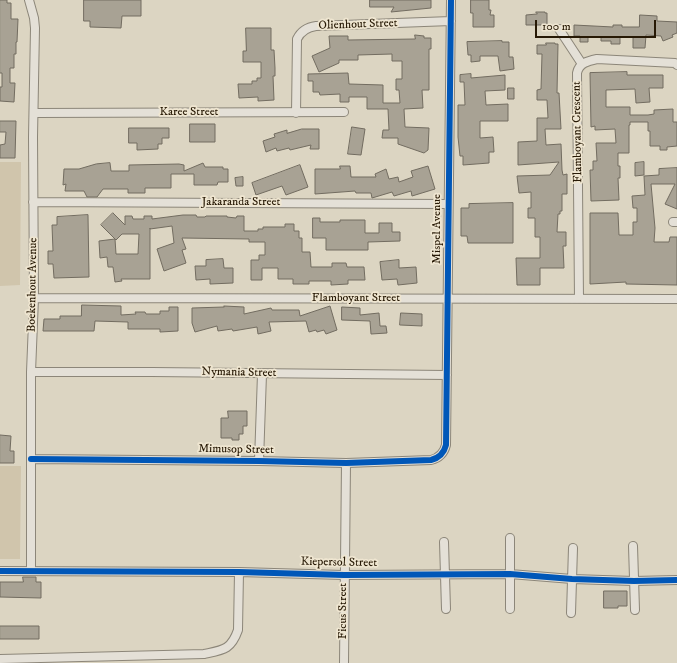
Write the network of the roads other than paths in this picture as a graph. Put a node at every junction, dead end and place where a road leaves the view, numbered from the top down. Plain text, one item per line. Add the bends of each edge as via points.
1 (29, 0) edge
2 (451, 0) edge
3 (451, 21) junction
4 (559, 29) dead end
5 (582, 64) junction
6 (677, 65) edge
7 (344, 112) dead end
8 (34, 113) junction
9 (296, 113) junction
10 (33, 202) junction
11 (448, 204) junction
12 (34, 298) junction
13 (449, 299) junction
14 (579, 299) junction
15 (677, 299) edge
16 (31, 372) junction
17 (262, 374) junction
18 (447, 375) junction
19 (440, 456) joint
20 (31, 459) junction
21 (258, 461) junction
22 (346, 463) junction
23 (510, 538) dead end
24 (444, 542) dead end
25 (632, 546) dead end
26 (573, 548) dead end
27 (0, 571) edge
28 (31, 571) junction
29 (239, 572) junction
30 (344, 574) junction
31 (445, 574) junction
32 (510, 574) junction
33 (572, 579) junction
34 (677, 580) edge
35 (634, 582) junction
36 (446, 609) dead end
37 (510, 609) dead end
38 (635, 610) dead end
39 (571, 613) dead end
40 (0, 659) edge
41 (344, 663) edge

1 - 8 street, Boekenhout Avenue via 35,28
2 - 3 street, Mispel Avenue
3 - 9 street, Olienhout Street via 308,27 297,39
3 - 11 street, Mispel Avenue
4 - 5 street
5 - 6 street, Flamboyant Crescent via 597,59 675,62
5 - 14 street, Flamboyant Crescent via 577,73
7 - 9 street, Karee Street
8 - 9 street, Karee Street
8 - 10 street, Boekenhout Avenue
10 - 11 street, Jakaranda Street
10 - 12 street, Boekenhout Avenue
11 - 13 street, Mispel Avenue
12 - 13 street, Flamboyant Street
12 - 16 street, Boekenhout Avenue
13 - 14 street, Flamboyant Street
13 - 18 street, Mispel Avenue
14 - 15 street, Flamboyant Street
16 - 17 street, Nymania Street
16 - 20 street, Boekenhout Avenue
17 - 18 street, Nymania Street
17 - 21 street
18 - 19 street, Mispel Avenue via 446,445
19 - 22 street, Mimusop Street via 431,460
20 - 21 street, Mimusop Street
20 - 28 street, Boekenhout Avenue
21 - 22 street, Mimusop Street
22 - 30 street, Ficus Street
23 - 32 street
24 - 31 street
25 - 35 street
26 - 33 street
27 - 28 street, Kiepersol Street
28 - 29 street, Kiepersol Street
29 - 30 street, Kiepersol Street
29 - 40 street via 238,630 227,648 204,654
30 - 31 street, Kiepersol Street
30 - 41 street, Ficus Street
31 - 32 street, Kiepersol Street
31 - 36 street
32 - 33 street, Kiepersol Street
32 - 37 street
33 - 35 street, Kiepersol Street
33 - 39 street
34 - 35 street, Kiepersol Street
35 - 38 street

